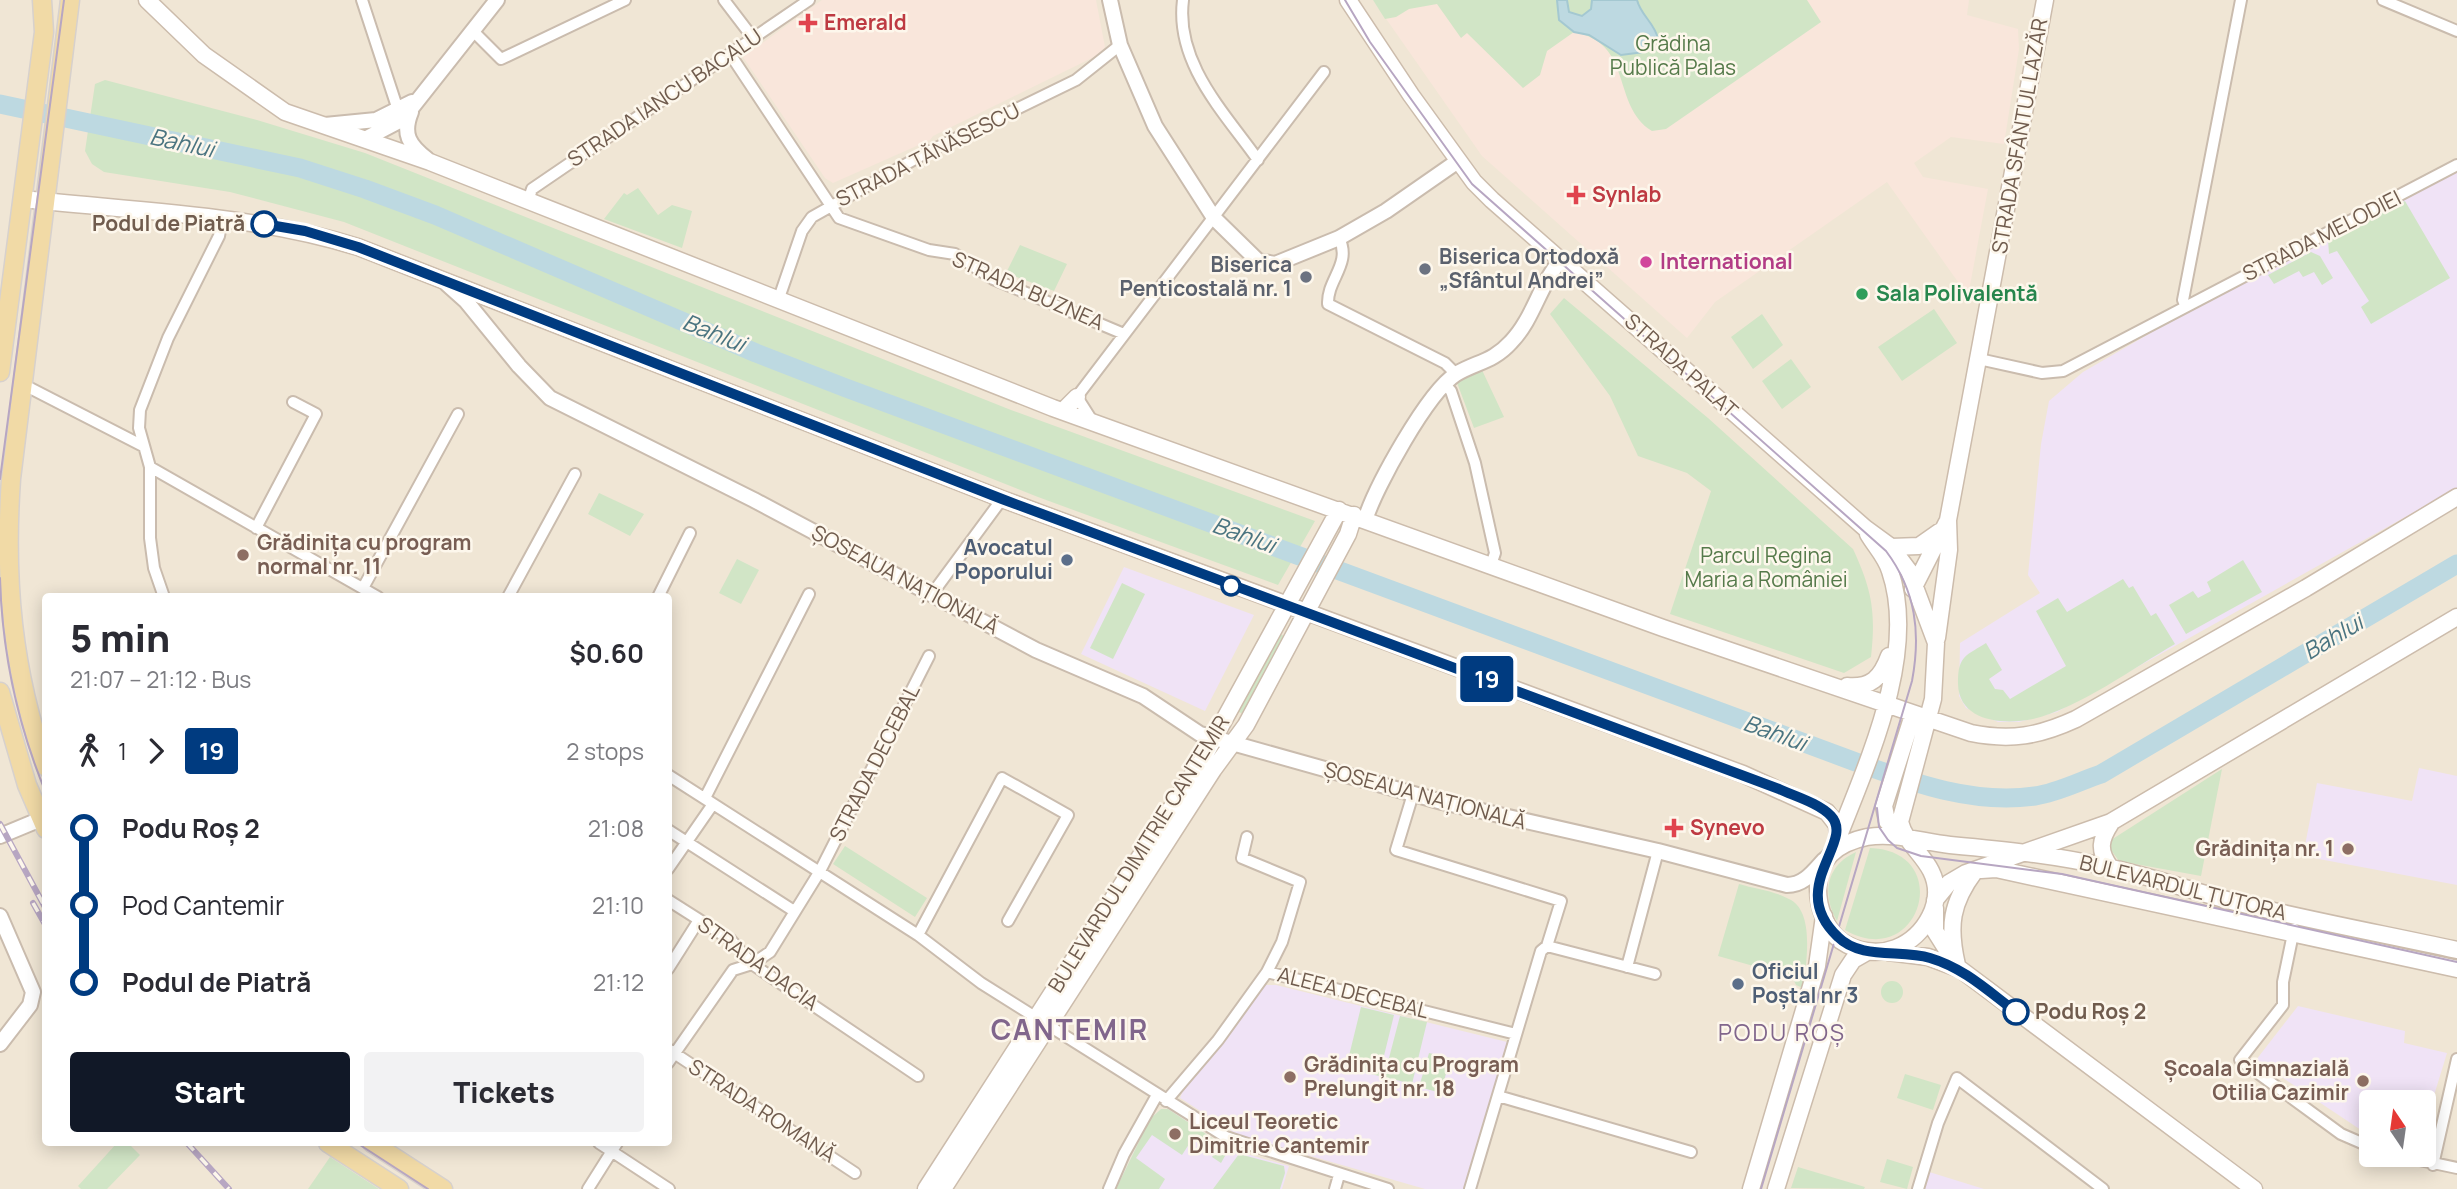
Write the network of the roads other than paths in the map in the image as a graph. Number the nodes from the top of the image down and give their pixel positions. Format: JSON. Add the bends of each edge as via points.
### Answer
{"nodes":[{"id":1,"x":43,"y":0,"type":"edge"},
{"id":2,"x":70,"y":0,"type":"edge"},
{"id":3,"x":147,"y":0,"type":"edge"},
{"id":4,"x":362,"y":0,"type":"edge"},
{"id":5,"x":625,"y":0,"type":"edge"},
{"id":6,"x":724,"y":0,"type":"edge"},
{"id":7,"x":809,"y":0,"type":"edge"},
{"id":8,"x":1110,"y":0,"type":"edge"},
{"id":9,"x":1183,"y":0,"type":"edge"},
{"id":10,"x":1348,"y":0,"type":"edge"},
{"id":11,"x":2045,"y":0,"type":"edge"},
{"id":12,"x":2241,"y":0,"type":"edge"},
{"id":13,"x":2383,"y":0,"type":"edge"},
{"id":14,"x":495,"y":1,"type":"edge"},
{"id":15,"x":472,"y":30,"type":"junction"},
{"id":16,"x":2457,"y":31,"type":"edge"},
{"id":17,"x":753,"y":38,"type":"junction"},
{"id":18,"x":1120,"y":45,"type":"junction"},
{"id":19,"x":730,"y":54,"type":"junction"},
{"id":20,"x":1324,"y":72,"type":"dead end"},
{"id":21,"x":410,"y":106,"type":"junction"},
{"id":22,"x":323,"y":125,"type":"junction"},
{"id":23,"x":365,"y":139,"type":"junction"},
{"id":24,"x":1258,"y":160,"type":"junction"},
{"id":25,"x":1458,"y":161,"type":"junction"},
{"id":26,"x":430,"y":162,"type":"junction"},
{"id":27,"x":2457,"y":164,"type":"edge"},
{"id":28,"x":23,"y":199,"type":"junction"},
{"id":29,"x":46,"y":201,"type":"junction"},
{"id":30,"x":528,"y":201,"type":"junction"},
{"id":31,"x":829,"y":206,"type":"junction"},
{"id":32,"x":1214,"y":218,"type":"junction"},
{"id":33,"x":222,"y":220,"type":"junction"},
{"id":34,"x":1339,"y":238,"type":"junction"},
{"id":35,"x":1561,"y":260,"type":"junction"},
{"id":36,"x":441,"y":279,"type":"junction"},
{"id":37,"x":778,"y":301,"type":"junction"},
{"id":38,"x":2185,"y":305,"type":"junction"},
{"id":39,"x":1125,"y":334,"type":"junction"},
{"id":40,"x":1979,"y":359,"type":"junction"},
{"id":41,"x":0,"y":372,"type":"edge"},
{"id":42,"x":1456,"y":374,"type":"junction"},
{"id":43,"x":1444,"y":385,"type":"junction"},
{"id":44,"x":21,"y":387,"type":"junction"},
{"id":45,"x":1077,"y":397,"type":"junction"},
{"id":46,"x":293,"y":402,"type":"dead end"},
{"id":47,"x":1063,"y":411,"type":"junction"},
{"id":48,"x":458,"y":414,"type":"dead end"},
{"id":49,"x":1091,"y":419,"type":"junction"},
{"id":50,"x":143,"y":446,"type":"junction"},
{"id":51,"x":150,"y":467,"type":"junction"},
{"id":52,"x":575,"y":474,"type":"dead end"},
{"id":53,"x":2457,"y":497,"type":"edge"},
{"id":54,"x":1002,"y":499,"type":"junction"},
{"id":55,"x":1353,"y":515,"type":"junction"},
{"id":56,"x":1945,"y":525,"type":"junction"},
{"id":57,"x":256,"y":528,"type":"junction"},
{"id":58,"x":1865,"y":528,"type":"junction"},
{"id":59,"x":690,"y":533,"type":"dead end"},
{"id":60,"x":1891,"y":547,"type":"junction"},
{"id":61,"x":1491,"y":565,"type":"junction"},
{"id":62,"x":1916,"y":583,"type":"junction"},
{"id":63,"x":363,"y":588,"type":"junction"},
{"id":64,"x":163,"y":593,"type":"edge"},
{"id":65,"x":371,"y":593,"type":"edge"},
{"id":66,"x":510,"y":593,"type":"edge"},
{"id":67,"x":661,"y":593,"type":"edge"},
{"id":68,"x":809,"y":594,"type":"dead end"},
{"id":69,"x":932,"y":594,"type":"junction"},
{"id":70,"x":1288,"y":607,"type":"junction"},
{"id":71,"x":1306,"y":613,"type":"junction"},
{"id":72,"x":2457,"y":617,"type":"edge"},
{"id":73,"x":1899,"y":625,"type":"junction"},
{"id":74,"x":1936,"y":643,"type":"junction"},
{"id":75,"x":929,"y":656,"type":"dead end"},
{"id":76,"x":1829,"y":684,"type":"junction"},
{"id":77,"x":0,"y":692,"type":"edge"},
{"id":78,"x":1885,"y":704,"type":"junction"},
{"id":79,"x":1921,"y":717,"type":"junction"},
{"id":80,"x":1214,"y":740,"type":"junction"},
{"id":81,"x":1231,"y":746,"type":"junction"},
{"id":82,"x":42,"y":754,"type":"edge"},
{"id":83,"x":672,"y":778,"type":"edge"},
{"id":84,"x":1413,"y":794,"type":"junction"},
{"id":85,"x":709,"y":801,"type":"junction"},
{"id":86,"x":42,"y":821,"type":"edge"},
{"id":87,"x":2111,"y":822,"type":"junction"},
{"id":88,"x":42,"y":824,"type":"edge"},
{"id":89,"x":672,"y":832,"type":"edge"},
{"id":90,"x":0,"y":836,"type":"edge"},
{"id":91,"x":1247,"y":837,"type":"dead end"},
{"id":92,"x":1905,"y":837,"type":"junction"},
{"id":93,"x":688,"y":841,"type":"junction"},
{"id":94,"x":1831,"y":850,"type":"junction"},
{"id":95,"x":1658,"y":851,"type":"junction"},
{"id":96,"x":2022,"y":852,"type":"junction"},
{"id":97,"x":672,"y":863,"type":"edge"},
{"id":98,"x":2110,"y":867,"type":"junction"},
{"id":99,"x":1975,"y":870,"type":"junction"},
{"id":100,"x":820,"y":871,"type":"junction"},
{"id":101,"x":672,"y":903,"type":"edge"},
{"id":102,"x":1935,"y":903,"type":"junction"},
{"id":103,"x":794,"y":911,"type":"junction"},
{"id":104,"x":0,"y":916,"type":"edge"},
{"id":105,"x":1824,"y":916,"type":"junction"},
{"id":106,"x":2297,"y":916,"type":"junction"},
{"id":107,"x":699,"y":920,"type":"junction"},
{"id":108,"x":1008,"y":921,"type":"dead end"},
{"id":109,"x":2293,"y":934,"type":"junction"},
{"id":110,"x":918,"y":935,"type":"junction"},
{"id":111,"x":1548,"y":946,"type":"junction"},
{"id":112,"x":2457,"y":950,"type":"edge"},
{"id":113,"x":1887,"y":951,"type":"junction"},
{"id":114,"x":1867,"y":952,"type":"junction"},
{"id":115,"x":672,"y":963,"type":"edge"},
{"id":116,"x":752,"y":964,"type":"junction"},
{"id":117,"x":1627,"y":967,"type":"junction"},
{"id":118,"x":1958,"y":967,"type":"junction"},
{"id":119,"x":2457,"y":968,"type":"edge"},
{"id":120,"x":1267,"y":972,"type":"junction"},
{"id":121,"x":1655,"y":974,"type":"dead end"},
{"id":122,"x":1042,"y":1022,"type":"junction"},
{"id":123,"x":1516,"y":1034,"type":"junction"},
{"id":124,"x":0,"y":1044,"type":"edge"},
{"id":125,"x":672,"y":1054,"type":"edge"},
{"id":126,"x":672,"y":1056,"type":"edge"},
{"id":127,"x":2457,"y":1059,"type":"edge"},
{"id":128,"x":918,"y":1076,"type":"dead end"},
{"id":129,"x":1498,"y":1096,"type":"junction"},
{"id":130,"x":1162,"y":1098,"type":"junction"},
{"id":131,"x":2359,"y":1142,"type":"edge"},
{"id":132,"x":333,"y":1146,"type":"edge"},
{"id":133,"x":377,"y":1146,"type":"edge"},
{"id":134,"x":614,"y":1147,"type":"edge"},
{"id":135,"x":1691,"y":1152,"type":"dead end"},
{"id":136,"x":2436,"y":1152,"type":"edge"},
{"id":137,"x":2436,"y":1165,"type":"edge"},
{"id":138,"x":2457,"y":1168,"type":"edge"},
{"id":139,"x":855,"y":1173,"type":"dead end"},
{"id":140,"x":1339,"y":1175,"type":"junction"},
{"id":141,"x":398,"y":1189,"type":"edge"},
{"id":142,"x":443,"y":1189,"type":"edge"},
{"id":143,"x":588,"y":1189,"type":"edge"},
{"id":144,"x":669,"y":1189,"type":"edge"},
{"id":145,"x":926,"y":1189,"type":"edge"},
{"id":146,"x":943,"y":1189,"type":"edge"},
{"id":147,"x":1109,"y":1189,"type":"edge"},
{"id":148,"x":1335,"y":1189,"type":"edge"},
{"id":149,"x":1388,"y":1189,"type":"edge"},
{"id":150,"x":1470,"y":1189,"type":"edge"},
{"id":151,"x":1751,"y":1189,"type":"edge"},
{"id":152,"x":1776,"y":1189,"type":"edge"},
{"id":153,"x":1918,"y":1189,"type":"edge"},
{"id":154,"x":2103,"y":1189,"type":"edge"},
{"id":155,"x":2254,"y":1189,"type":"edge"}],
"edges":[{"from":1,"to":28,"type":"main road","via":[[44,32]]},
{"from":2,"to":29,"type":"main road"},
{"from":3,"to":22,"type":"main road","via":[[238,81],[285,111]]},
{"from":4,"to":21,"type":"street"},
{"from":5,"to":15,"type":"street","via":[[501,59]]},
{"from":6,"to":17,"type":"street"},
{"from":7,"to":17,"type":"street","name":"STRADA IANCU BACALU"},
{"from":8,"to":18,"type":"street"},
{"from":9,"to":24,"type":"street","via":[[1183,35],[1194,69]]},
{"from":10,"to":25,"type":"main road","name":"STRADA PALAT"},
{"from":11,"to":40,"type":"main road","name":"STRADA SFÂNTUL LAZĂR"},
{"from":12,"to":38,"type":"street"},
{"from":13,"to":16,"type":"street"},
{"from":14,"to":15,"type":"street"},
{"from":15,"to":21,"type":"street"},
{"from":17,"to":19,"type":"street","name":"STRADA IANCU BACALU"},
{"from":18,"to":31,"type":"street","name":"STRADA TĂNĂSESCU","via":[[1076,80]]},
{"from":18,"to":32,"type":"street","via":[[1155,127]]},
{"from":19,"to":30,"type":"street","name":"STRADA IANCU BACALU","via":[[532,189]]},
{"from":19,"to":31,"type":"street","name":"STRADA BUZNEA"},
{"from":20,"to":24,"type":"street"},
{"from":21,"to":22,"type":"street","via":[[376,120]]},
{"from":21,"to":23,"type":"street","via":[[403,119]]},
{"from":21,"to":26,"type":"street","via":[[407,137],[412,148]]},
{"from":22,"to":23,"type":"main road"},
{"from":23,"to":26,"type":"main road"},
{"from":24,"to":32,"type":"street"},
{"from":25,"to":34,"type":"street"},
{"from":25,"to":35,"type":"main road","name":"STRADA PALAT","via":[[1492,200]]},
{"from":26,"to":30,"type":"main road"},
{"from":27,"to":38,"type":"street","name":"STRADA MELODIEI"},
{"from":28,"to":29,"type":"main road","name":"ȘOSEAUA NAȚIONALĂ"},
{"from":28,"to":41,"type":"main road"},
{"from":29,"to":33,"type":"main road","name":"ȘOSEAUA NAȚIONALĂ"},
{"from":29,"to":44,"type":"main road"},
{"from":30,"to":37,"type":"main road"},
{"from":31,"to":37,"type":"street","name":"STRADA TĂNĂSESCU","via":[[812,217],[803,231]]},
{"from":31,"to":39,"type":"street","name":"STRADA BUZNEA","via":[[839,218],[929,250],[955,254],[993,279]]},
{"from":32,"to":34,"type":"street","via":[[1248,255],[1275,264]]},
{"from":32,"to":39,"type":"street"},
{"from":33,"to":36,"type":"main road","name":"ȘOSEAUA NAȚIONALĂ","via":[[305,231]]},
{"from":33,"to":50,"type":"street","via":[[219,236],[147,388],[140,410]]},
{"from":34,"to":42,"type":"street","via":[[1345,249],[1328,304],[1445,363]]},
{"from":35,"to":42,"type":"street","via":[[1543,282],[1528,321],[1509,345],[1490,361]]},
{"from":35,"to":58,"type":"main road","name":"STRADA PALAT"},
{"from":36,"to":54,"type":"main road"},
{"from":36,"to":69,"type":"street","name":"ȘOSEAUA NAȚIONALĂ","via":[[466,301],[550,398]]},
{"from":37,"to":47,"type":"main road"},
{"from":38,"to":40,"type":"street","name":"STRADA MELODIEI","via":[[2063,371],[2042,373]]},
{"from":39,"to":45,"type":"street"},
{"from":40,"to":56,"type":"main road","name":"STRADA SFÂNTUL LAZĂR"},
{"from":42,"to":43,"type":"street"},
{"from":43,"to":55,"type":"street"},
{"from":43,"to":61,"type":"street","via":[[1451,391],[1475,463],[1495,553]]},
{"from":44,"to":50,"type":"street"},
{"from":44,"to":82,"type":"main road","via":[[11,479],[8,592],[24,696]]},
{"from":45,"to":47,"type":"main road"},
{"from":45,"to":49,"type":"street"},
{"from":46,"to":57,"type":"street","via":[[316,414]]},
{"from":47,"to":49,"type":"main road"},
{"from":48,"to":63,"type":"street"},
{"from":49,"to":55,"type":"main road"},
{"from":50,"to":51,"type":"street"},
{"from":51,"to":57,"type":"street"},
{"from":51,"to":64,"type":"street","via":[[150,538]]},
{"from":52,"to":66,"type":"street"},
{"from":53,"to":79,"type":"main road","via":[[2306,588],[2051,730],[2006,738],[1971,733]]},
{"from":54,"to":69,"type":"street"},
{"from":54,"to":70,"type":"main road"},
{"from":55,"to":61,"type":"main road"},
{"from":55,"to":70,"type":"main road","name":"BULEVARDUL DIMITRIE CANTEMIR","via":[[1331,526]]},
{"from":55,"to":71,"type":"main road","name":"BULEVARDUL DIMITRIE CANTEMIR","via":[[1348,534]]},
{"from":56,"to":60,"type":"main road","via":[[1919,546]]},
{"from":56,"to":62,"type":"main road","name":"STRADA SFÂNTUL LAZĂR"},
{"from":56,"to":74,"type":"main road","name":"STRADA SFÂNTUL LAZĂR","via":[[1949,550]]},
{"from":57,"to":63,"type":"street"},
{"from":58,"to":60,"type":"main road","name":"STRADA PALAT"},
{"from":58,"to":73,"type":"main road","name":"STRADA PALAT","via":[[1890,570]]},
{"from":59,"to":67,"type":"street"},
{"from":60,"to":62,"type":"main road","name":"STRADA PALAT"},
{"from":61,"to":76,"type":"main road"},
{"from":62,"to":73,"type":"main road","name":"STRADA SFÂNTUL LAZĂR"},
{"from":62,"to":74,"type":"main road","name":"STRADA PALAT"},
{"from":63,"to":65,"type":"street"},
{"from":68,"to":85,"type":"street"},
{"from":69,"to":80,"type":"street","name":"ȘOSEAUA NAȚIONALĂ","via":[[1061,663],[1143,696]]},
{"from":70,"to":71,"type":"main road"},
{"from":70,"to":80,"type":"main road","name":"BULEVARDUL DIMITRIE CANTEMIR"},
{"from":71,"to":81,"type":"main road","name":"BULEVARDUL DIMITRIE CANTEMIR"},
{"from":71,"to":94,"type":"main road","via":[[1779,789],[1826,812],[1837,825]]},
{"from":72,"to":87,"type":"main road"},
{"from":73,"to":76,"type":"main road","via":[[1874,682],[1858,687]]},
{"from":73,"to":78,"type":"main road","name":"STRADA PALAT"},
{"from":74,"to":79,"type":"main road","name":"STRADA PALAT","via":[[1933,699]]},
{"from":75,"to":100,"type":"street","name":"STRADA DECEBAL"},
{"from":76,"to":78,"type":"main road"},
{"from":77,"to":86,"type":"main road"},
{"from":78,"to":79,"type":"main road"},
{"from":78,"to":94,"type":"main road"},
{"from":79,"to":92,"type":"main road","via":[[1922,746],[1899,814]]},
{"from":79,"to":92,"type":"main road","via":[[1905,741],[1884,806],[1887,821]]},
{"from":80,"to":81,"type":"street","name":"ȘOSEAUA NAȚIONALĂ"},
{"from":80,"to":122,"type":"main road","name":"BULEVARDUL DIMITRIE CANTEMIR"},
{"from":81,"to":84,"type":"street","name":"ȘOSEAUA NAȚIONALĂ"},
{"from":81,"to":122,"type":"main road","name":"BULEVARDUL DIMITRIE CANTEMIR"},
{"from":83,"to":85,"type":"street"},
{"from":84,"to":95,"type":"street","name":"ȘOSEAUA NAȚIONALĂ"},
{"from":84,"to":111,"type":"street","via":[[1396,850],[1561,901]]},
{"from":85,"to":93,"type":"street"},
{"from":85,"to":100,"type":"street"},
{"from":87,"to":96,"type":"main road"},
{"from":87,"to":98,"type":"main road","via":[[2101,842]]},
{"from":88,"to":90,"type":"street"},
{"from":89,"to":93,"type":"street"},
{"from":91,"to":120,"type":"street","via":[[1242,858],[1300,882],[1282,942]]},
{"from":92,"to":94,"type":"main road","via":[[1864,838]]},
{"from":92,"to":96,"type":"main road","name":"BULEVARDUL ȚUȚORA"},
{"from":92,"to":102,"type":"main road","via":[[1931,870]]},
{"from":93,"to":97,"type":"street"},
{"from":93,"to":103,"type":"street"},
{"from":94,"to":95,"type":"street","name":"ȘOSEAUA NAȚIONALĂ","via":[[1796,886]]},
{"from":94,"to":105,"type":"main road","via":[[1817,892]]},
{"from":95,"to":117,"type":"street"},
{"from":96,"to":98,"type":"main road","name":"BULEVARDUL ȚUȚORA"},
{"from":96,"to":99,"type":"main road"},
{"from":98,"to":106,"type":"main road","name":"BULEVARDUL ȚUȚORA"},
{"from":99,"to":102,"type":"main road","via":[[1949,883]]},
{"from":99,"to":109,"type":"main road","name":"BULEVARDUL ȚUȚORA","via":[[1996,869]]},
{"from":99,"to":118,"type":"main road","via":[[1963,888],[1952,921],[1950,933]]},
{"from":100,"to":103,"type":"street","name":"STRADA DECEBAL"},
{"from":100,"to":110,"type":"street"},
{"from":101,"to":107,"type":"street","name":"STRADA DACIA"},
{"from":102,"to":113,"type":"main road","via":[[1919,933]]},
{"from":102,"to":118,"type":"main road","via":[[1935,931]]},
{"from":103,"to":116,"type":"street","name":"STRADA DECEBAL","via":[[770,952]]},
{"from":104,"to":124,"type":"street","via":[[33,992],[30,1005]]},
{"from":105,"to":114,"type":"main road","via":[[1840,940]]},
{"from":105,"to":151,"type":"main road","via":[[1818,965]]},
{"from":106,"to":109,"type":"street"},
{"from":106,"to":112,"type":"main road","name":"BULEVARDUL ȚUȚORA"},
{"from":107,"to":115,"type":"street"},
{"from":107,"to":116,"type":"street","name":"STRADA DACIA","via":[[731,940]]},
{"from":108,"to":110,"type":"street","via":[[1068,815],[1002,778]]},
{"from":109,"to":119,"type":"main road","name":"BULEVARDUL ȚUȚORA"},
{"from":109,"to":131,"type":"street","via":[[2283,1005],[2240,1060],[2341,1134]]},
{"from":110,"to":122,"type":"street"},
{"from":111,"to":117,"type":"street"},
{"from":111,"to":123,"type":"street","via":[[1541,951]]},
{"from":113,"to":114,"type":"main road"},
{"from":113,"to":118,"type":"main road"},
{"from":114,"to":152,"type":"main road","via":[[1853,960],[1843,975]]},
{"from":116,"to":125,"type":"street","name":"STRADA DECEBAL","via":[[733,970]]},
{"from":116,"to":128,"type":"street","name":"STRADA DACIA"},
{"from":117,"to":121,"type":"street"},
{"from":118,"to":155,"type":"main road"},
{"from":120,"to":123,"type":"street","name":"ALEEA DECEBAL"},
{"from":120,"to":130,"type":"street","name":"ALEEA DECEBAL","via":[[1218,1040]]},
{"from":122,"to":130,"type":"street"},
{"from":122,"to":145,"type":"main road","name":"BULEVARDUL DIMITRIE CANTEMIR"},
{"from":122,"to":146,"type":"main road","name":"BULEVARDUL DIMITRIE CANTEMIR"},
{"from":123,"to":129,"type":"street"},
{"from":126,"to":139,"type":"street","name":"STRADA ROMANĂ"},
{"from":127,"to":136,"type":"street"},
{"from":129,"to":135,"type":"street"},
{"from":129,"to":150,"type":"street"},
{"from":130,"to":140,"type":"street","via":[[1237,1142]]},
{"from":130,"to":147,"type":"street","name":"ALEEA DECEBAL","via":[[1124,1154]]},
{"from":132,"to":141,"type":"main road"},
{"from":133,"to":142,"type":"main road"},
{"from":134,"to":143,"type":"street"},
{"from":134,"to":144,"type":"street"},
{"from":137,"to":138,"type":"street"},
{"from":140,"to":148,"type":"street"},
{"from":140,"to":149,"type":"street"},
{"from":153,"to":154,"type":"street","via":[[1957,1078]]}]}
